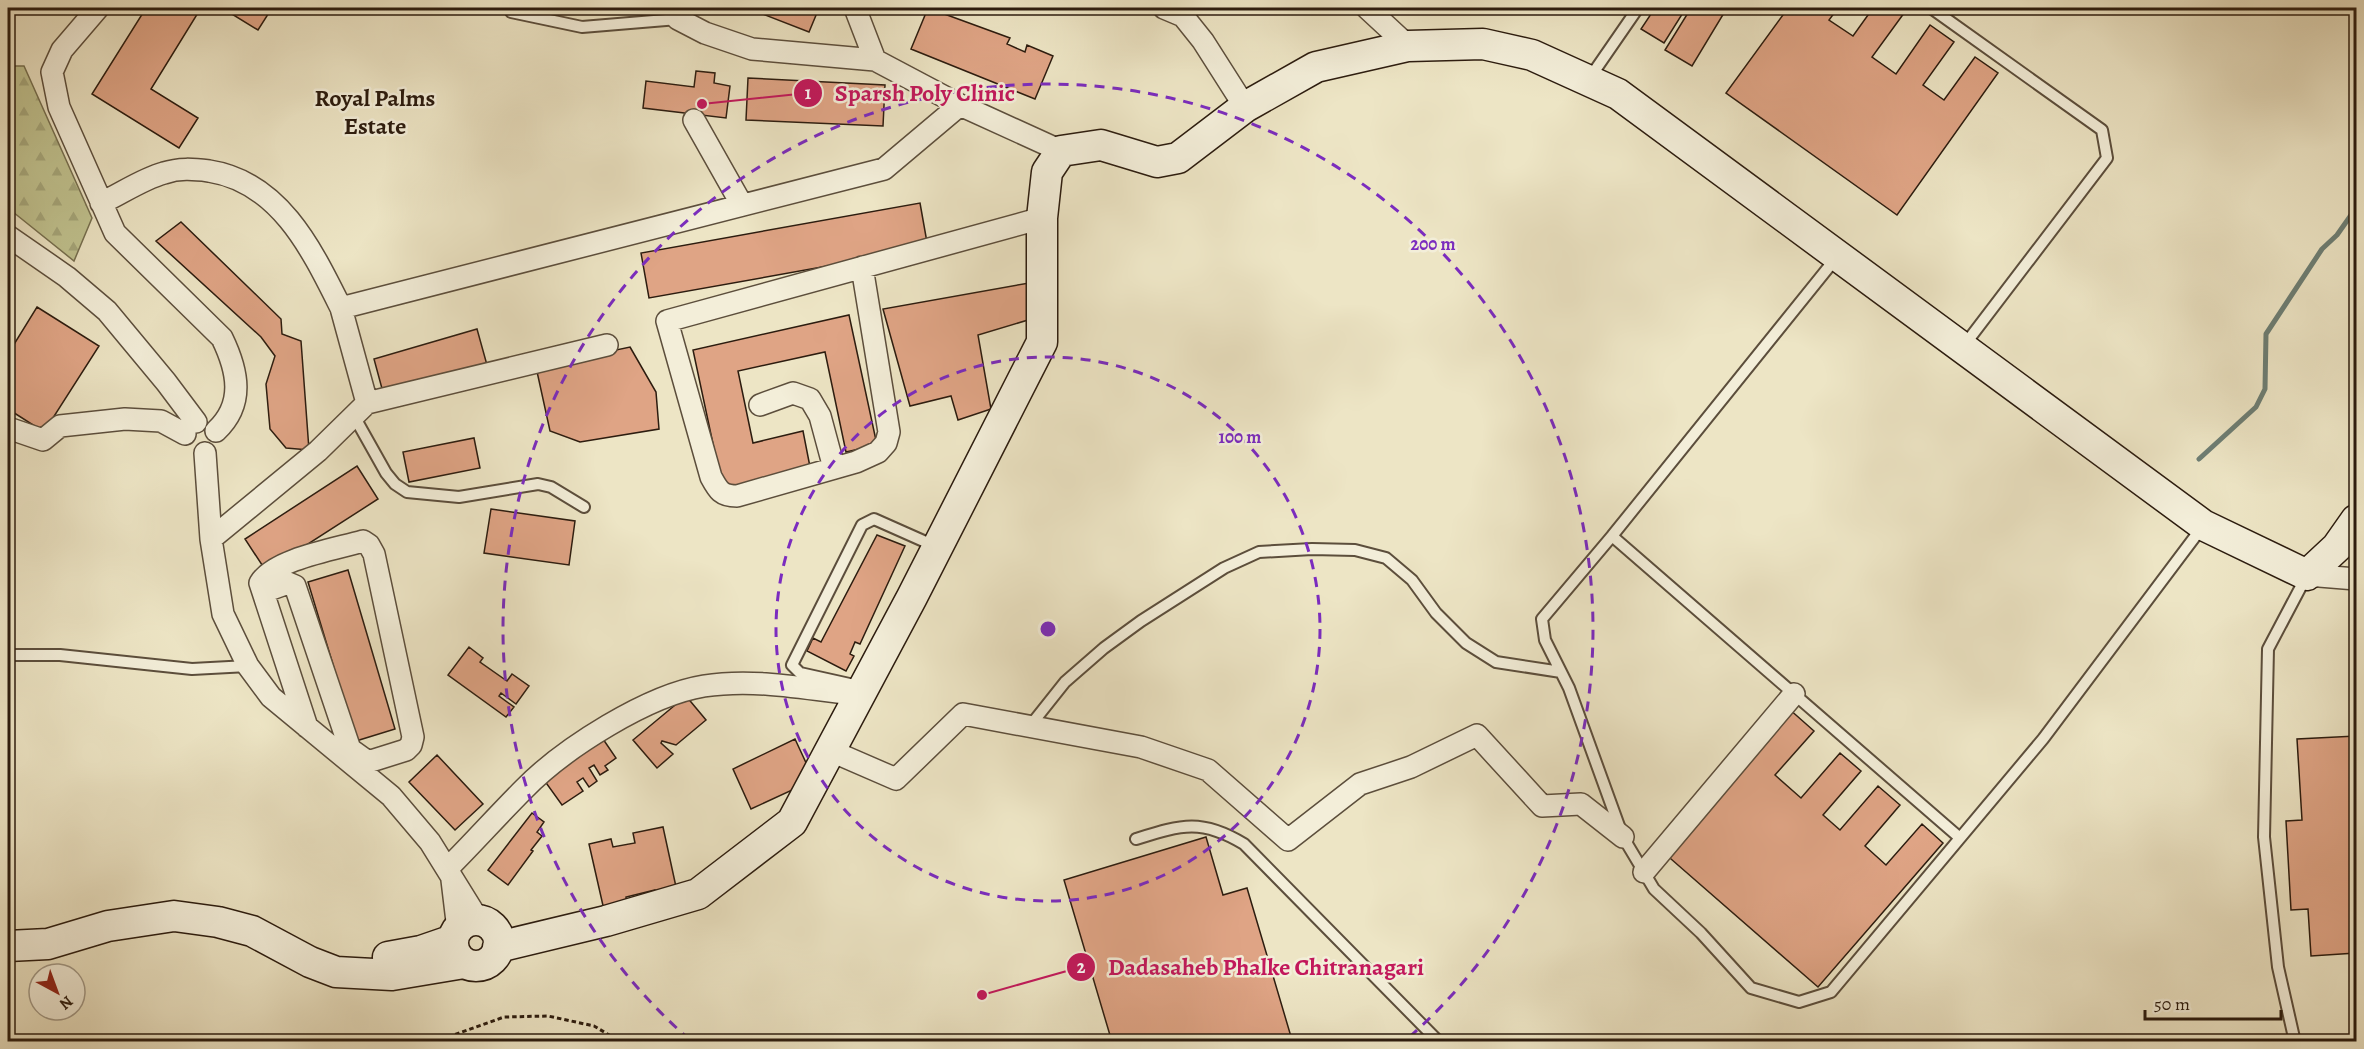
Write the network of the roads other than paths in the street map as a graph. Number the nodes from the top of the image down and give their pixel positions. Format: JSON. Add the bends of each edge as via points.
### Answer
{"nodes":[{"id":1,"x":98,"y":8,"type":"edge"},
{"id":2,"x":855,"y":8,"type":"edge"},
{"id":3,"x":1164,"y":8,"type":"edge"},
{"id":4,"x":1366,"y":8,"type":"edge"},
{"id":5,"x":1638,"y":8,"type":"edge"},
{"id":6,"x":1931,"y":8,"type":"edge"},
{"id":7,"x":511,"y":12,"type":"dead end"},
{"id":8,"x":679,"y":13,"type":"edge"},
{"id":9,"x":1408,"y":46,"type":"junction"},
{"id":10,"x":875,"y":60,"type":"junction"},
{"id":11,"x":1588,"y":80,"type":"junction"},
{"id":12,"x":960,"y":105,"type":"junction"},
{"id":13,"x":1245,"y":107,"type":"junction"},
{"id":14,"x":694,"y":120,"type":"dead end"},
{"id":15,"x":1060,"y":151,"type":"junction"},
{"id":16,"x":101,"y":203,"type":"junction"},
{"id":17,"x":742,"y":205,"type":"junction"},
{"id":18,"x":1042,"y":218,"type":"junction"},
{"id":19,"x":8,"y":236,"type":"edge"},
{"id":20,"x":1838,"y":256,"type":"junction"},
{"id":21,"x":862,"y":267,"type":"junction"},
{"id":22,"x":341,"y":308,"type":"junction"},
{"id":23,"x":607,"y":345,"type":"dead end"},
{"id":24,"x":1963,"y":348,"type":"junction"},
{"id":25,"x":760,"y":405,"type":"dead end"},
{"id":26,"x":360,"y":409,"type":"junction"},
{"id":27,"x":8,"y":428,"type":"edge"},
{"id":28,"x":190,"y":428,"type":"junction"},
{"id":29,"x":216,"y":432,"type":"junction"},
{"id":30,"x":205,"y":453,"type":"junction"},
{"id":31,"x":834,"y":468,"type":"junction"},
{"id":32,"x":584,"y":507,"type":"dead end"},
{"id":33,"x":2356,"y":520,"type":"edge"},
{"id":34,"x":2203,"y":525,"type":"junction"},
{"id":35,"x":1612,"y":536,"type":"junction"},
{"id":36,"x":211,"y":539,"type":"junction"},
{"id":37,"x":937,"y":547,"type":"junction"},
{"id":38,"x":2307,"y":575,"type":"junction"},
{"id":39,"x":2356,"y":579,"type":"edge"},
{"id":40,"x":263,"y":592,"type":"junction"},
{"id":41,"x":8,"y":655,"type":"edge"},
{"id":42,"x":248,"y":666,"type":"junction"},
{"id":43,"x":1561,"y":672,"type":"junction"},
{"id":44,"x":861,"y":691,"type":"junction"},
{"id":45,"x":1794,"y":694,"type":"junction"},
{"id":46,"x":1030,"y":726,"type":"junction"},
{"id":47,"x":307,"y":727,"type":"junction"},
{"id":48,"x":829,"y":750,"type":"junction"},
{"id":49,"x":1623,"y":837,"type":"junction"},
{"id":50,"x":1960,"y":838,"type":"junction"},
{"id":51,"x":1136,"y":839,"type":"dead end"},
{"id":52,"x":450,"y":872,"type":"junction"},
{"id":53,"x":1644,"y":872,"type":"junction"},
{"id":54,"x":463,"y":938,"type":"junction"},
{"id":55,"x":8,"y":946,"type":"edge"},
{"id":56,"x":1439,"y":1041,"type":"edge"},
{"id":57,"x":2295,"y":1041,"type":"edge"}],
"edges":[{"from":1,"to":16,"type":"street","via":[[62,50],[52,72],[59,107]]},
{"from":2,"to":10,"type":"street"},
{"from":3,"to":13,"type":"street","via":[[1183,16]]},
{"from":4,"to":9,"type":"street"},
{"from":5,"to":11,"type":"lane"},
{"from":6,"to":24,"type":"lane","via":[[2102,130],[2107,158]]},
{"from":7,"to":8,"type":"lane","via":[[582,27]]},
{"from":8,"to":10,"type":"street","via":[[705,33],[752,50]]},
{"from":9,"to":11,"type":"street","via":[[1483,44],[1532,55]]},
{"from":9,"to":13,"type":"street","via":[[1316,67]]},
{"from":10,"to":12,"type":"street"},
{"from":11,"to":20,"type":"street","via":[[1618,94]]},
{"from":12,"to":15,"type":"street"},
{"from":12,"to":17,"type":"street","via":[[884,169]]},
{"from":13,"to":15,"type":"street","via":[[1178,158],[1157,162],[1101,145]]},
{"from":14,"to":17,"type":"street"},
{"from":15,"to":18,"type":"street","via":[[1047,172]]},
{"from":16,"to":22,"type":"street","via":[[163,173],[188,168],[230,175],[262,194],[293,223]]},
{"from":16,"to":29,"type":"street","via":[[115,233],[222,338],[230,353],[237,385],[230,414]]},
{"from":17,"to":22,"type":"street"},
{"from":18,"to":21,"type":"street"},
{"from":18,"to":37,"type":"street","via":[[1042,342]]},
{"from":19,"to":28,"type":"street","via":[[108,311],[166,382]]},
{"from":20,"to":24,"type":"street"},
{"from":20,"to":35,"type":"lane"},
{"from":21,"to":31,"type":"street","via":[[889,432],[878,452]]},
{"from":21,"to":31,"type":"street","via":[[667,321],[718,491],[737,496]]},
{"from":22,"to":26,"type":"street"},
{"from":23,"to":26,"type":"street"},
{"from":24,"to":34,"type":"street"},
{"from":25,"to":31,"type":"street","via":[[793,393],[810,399],[820,416]]},
{"from":26,"to":32,"type":"lane","via":[[386,473],[406,492],[459,497],[538,484]]},
{"from":26,"to":36,"type":"street","via":[[318,451]]},
{"from":27,"to":28,"type":"street","via":[[43,440],[60,426],[125,419]]},
{"from":28,"to":29,"type":"street","via":[[204,421]]},
{"from":28,"to":30,"type":"street","via":[[186,442],[190,448]]},
{"from":29,"to":30,"type":"street","via":[[216,440]]},
{"from":30,"to":36,"type":"street"},
{"from":33,"to":38,"type":"street","via":[[2337,547]]},
{"from":34,"to":38,"type":"street"},
{"from":34,"to":50,"type":"lane","via":[[2043,739]]},
{"from":35,"to":43,"type":"lane","via":[[1542,619],[1545,640]]},
{"from":35,"to":45,"type":"lane"},
{"from":36,"to":42,"type":"street","via":[[223,614]]},
{"from":37,"to":44,"type":"street"},
{"from":37,"to":44,"type":"lane","via":[[874,519],[862,525],[792,665],[800,673]]},
{"from":38,"to":39,"type":"street"},
{"from":38,"to":57,"type":"lane","via":[[2268,649],[2264,837],[2278,967]]},
{"from":40,"to":40,"type":"street","via":[[263,578],[293,561],[363,541],[369,545],[413,737],[406,750],[371,761],[350,749],[295,586],[288,583]]},
{"from":40,"to":47,"type":"street"},
{"from":41,"to":42,"type":"lane","via":[[192,669]]},
{"from":42,"to":47,"type":"street","via":[[271,697]]},
{"from":43,"to":46,"type":"lane","via":[[1496,662],[1466,643],[1436,613],[1412,580],[1386,558],[1355,550],[1258,552],[1224,568],[1104,648],[1065,682]]},
{"from":43,"to":49,"type":"lane"},
{"from":44,"to":48,"type":"street"},
{"from":44,"to":52,"type":"street","via":[[762,684],[705,686],[666,695],[571,751],[525,787]]},
{"from":45,"to":50,"type":"lane"},
{"from":45,"to":53,"type":"street"},
{"from":46,"to":48,"type":"street","via":[[963,714],[896,779]]},
{"from":46,"to":49,"type":"street","via":[[1141,747],[1208,770],[1288,840],[1360,784],[1411,767],[1477,735],[1542,806],[1581,804]]},
{"from":47,"to":52,"type":"street","via":[[390,796]]},
{"from":48,"to":54,"type":"street","via":[[792,822],[698,894],[498,947],[494,930]]},
{"from":49,"to":53,"type":"lane"},
{"from":50,"to":53,"type":"lane","via":[[1831,992],[1798,1002],[1751,988],[1654,889]]},
{"from":51,"to":56,"type":"lane","via":[[1172,828],[1201,826],[1223,831],[1244,844]]},
{"from":52,"to":54,"type":"street"},
{"from":54,"to":55,"type":"street","via":[[392,975],[336,972],[252,931],[174,916],[108,926],[48,944]]}]}
